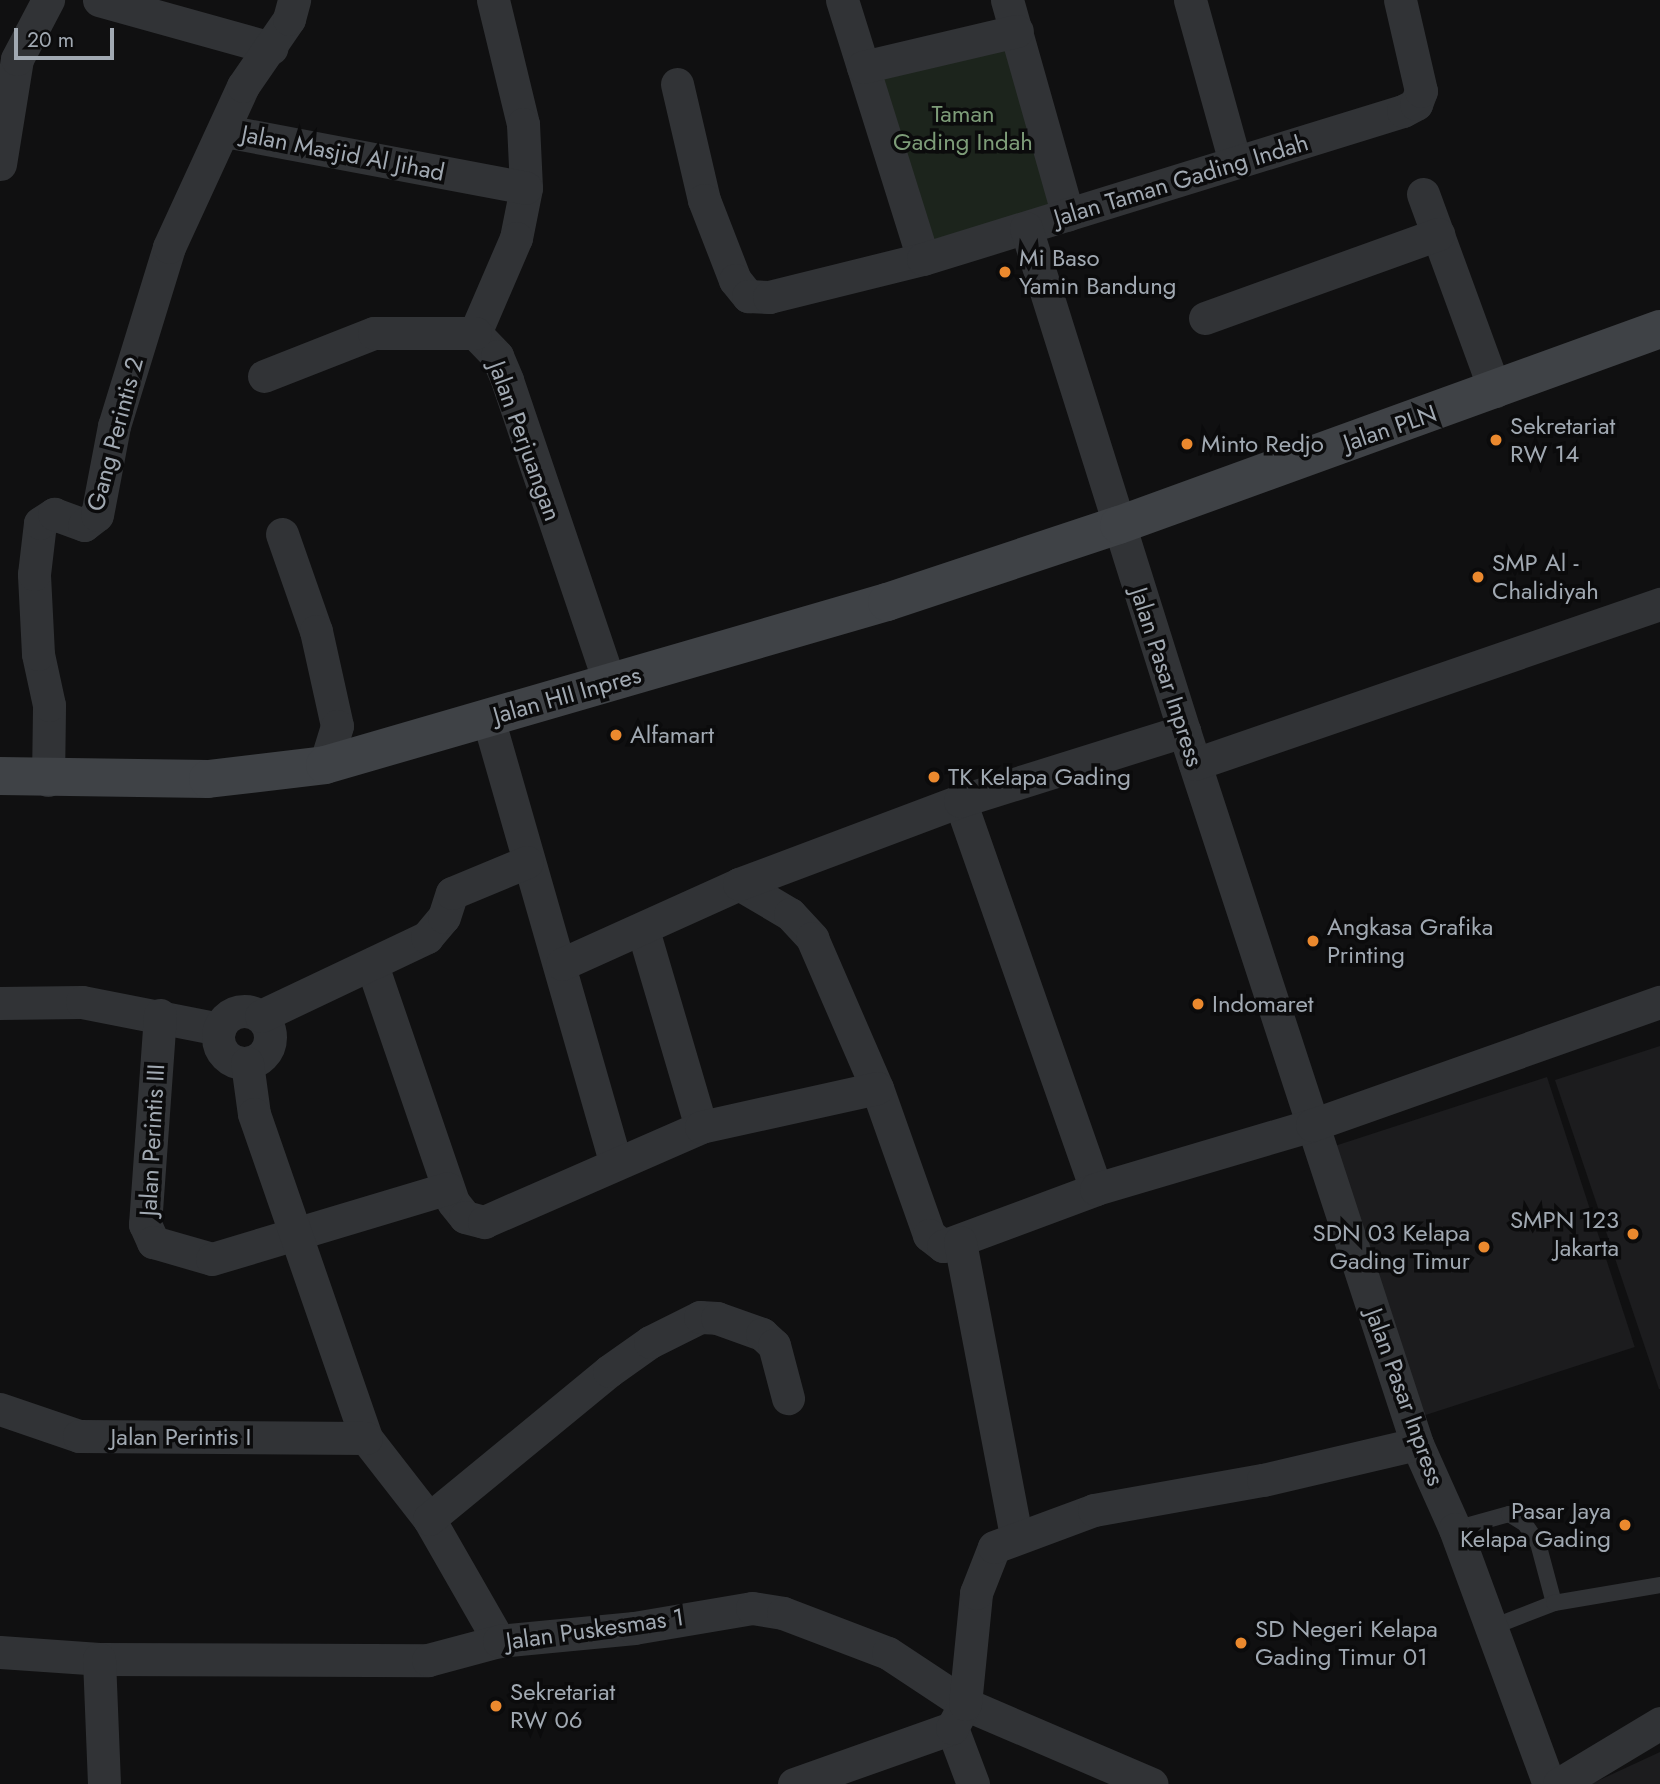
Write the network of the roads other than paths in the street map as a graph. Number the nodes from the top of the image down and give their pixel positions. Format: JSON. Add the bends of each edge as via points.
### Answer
{"nodes":[{"id":1,"x":48,"y":0,"type":"edge"},
{"id":2,"x":99,"y":0,"type":"edge"},
{"id":3,"x":294,"y":0,"type":"edge"},
{"id":4,"x":492,"y":0,"type":"edge"},
{"id":5,"x":842,"y":0,"type":"edge"},
{"id":6,"x":1191,"y":0,"type":"edge"},
{"id":7,"x":1400,"y":0,"type":"edge"},
{"id":8,"x":1012,"y":15,"type":"edge"},
{"id":9,"x":271,"y":48,"type":"junction"},
{"id":10,"x":863,"y":67,"type":"junction"},
{"id":11,"x":677,"y":84,"type":"dead end"},
{"id":12,"x":225,"y":131,"type":"junction"},
{"id":13,"x":1235,"y":162,"type":"junction"},
{"id":14,"x":0,"y":164,"type":"edge"},
{"id":15,"x":526,"y":188,"type":"junction"},
{"id":16,"x":1423,"y":194,"type":"dead end"},
{"id":17,"x":1068,"y":215,"type":"junction"},
{"id":18,"x":1026,"y":228,"type":"junction"},
{"id":19,"x":1438,"y":234,"type":"junction"},
{"id":20,"x":923,"y":259,"type":"junction"},
{"id":21,"x":1205,"y":318,"type":"dead end"},
{"id":22,"x":1660,"y":329,"type":"edge"},
{"id":23,"x":475,"y":332,"type":"junction"},
{"id":24,"x":264,"y":376,"type":"dead end"},
{"id":25,"x":1494,"y":391,"type":"junction"},
{"id":26,"x":1119,"y":524,"type":"junction"},
{"id":27,"x":282,"y":534,"type":"dead end"},
{"id":28,"x":1660,"y":604,"type":"edge"},
{"id":29,"x":609,"y":682,"type":"junction"},
{"id":30,"x":488,"y":718,"type":"junction"},
{"id":31,"x":1184,"y":731,"type":"junction"},
{"id":32,"x":1195,"y":764,"type":"junction"},
{"id":33,"x":325,"y":765,"type":"junction"},
{"id":34,"x":0,"y":776,"type":"edge"},
{"id":35,"x":48,"y":780,"type":"junction"},
{"id":36,"x":960,"y":801,"type":"junction"},
{"id":37,"x":527,"y":862,"type":"junction"},
{"id":38,"x":739,"y":884,"type":"junction"},
{"id":39,"x":643,"y":930,"type":"junction"},
{"id":40,"x":562,"y":964,"type":"junction"},
{"id":41,"x":372,"y":965,"type":"junction"},
{"id":42,"x":1660,"y":1002,"type":"edge"},
{"id":43,"x":0,"y":1003,"type":"edge"},
{"id":44,"x":160,"y":1015,"type":"junction"},
{"id":45,"x":261,"y":1016,"type":"junction"},
{"id":46,"x":219,"y":1029,"type":"junction"},
{"id":47,"x":247,"y":1063,"type":"junction"},
{"id":48,"x":877,"y":1088,"type":"junction"},
{"id":49,"x":1312,"y":1125,"type":"junction"},
{"id":50,"x":701,"y":1127,"type":"junction"},
{"id":51,"x":615,"y":1162,"type":"junction"},
{"id":52,"x":448,"y":1188,"type":"junction"},
{"id":53,"x":1096,"y":1189,"type":"junction"},
{"id":54,"x":297,"y":1236,"type":"junction"},
{"id":55,"x":960,"y":1242,"type":"junction"},
{"id":56,"x":788,"y":1398,"type":"dead end"},
{"id":57,"x":0,"y":1409,"type":"edge"},
{"id":58,"x":366,"y":1438,"type":"junction"},
{"id":59,"x":1417,"y":1444,"type":"junction"},
{"id":60,"x":429,"y":1519,"type":"junction"},
{"id":61,"x":1455,"y":1528,"type":"junction"},
{"id":62,"x":1016,"y":1536,"type":"junction"},
{"id":63,"x":1660,"y":1586,"type":"edge"},
{"id":64,"x":1554,"y":1603,"type":"junction"},
{"id":65,"x":1490,"y":1628,"type":"junction"},
{"id":66,"x":499,"y":1641,"type":"junction"},
{"id":67,"x":0,"y":1652,"type":"edge"},
{"id":68,"x":99,"y":1659,"type":"junction"},
{"id":69,"x":958,"y":1716,"type":"junction"},
{"id":70,"x":1660,"y":1723,"type":"edge"},
{"id":71,"x":104,"y":1784,"type":"edge"},
{"id":72,"x":794,"y":1784,"type":"edge"},
{"id":73,"x":973,"y":1784,"type":"edge"},
{"id":74,"x":1152,"y":1784,"type":"edge"},
{"id":75,"x":1549,"y":1784,"type":"edge"},
{"id":76,"x":1559,"y":1784,"type":"edge"}],
"edges":[{"from":1,"to":14,"type":"street","via":[[17,60]]},
{"from":2,"to":9,"type":"street"},
{"from":3,"to":9,"type":"street","name":"Jalan Masjid Al Jihad","via":[[289,19]]},
{"from":4,"to":15,"type":"street","name":"Jalan Perjuangan","via":[[523,124]]},
{"from":5,"to":10,"type":"street"},
{"from":6,"to":13,"type":"street"},
{"from":7,"to":13,"type":"street","name":"Jalan Taman Gading Indah","via":[[1421,91],[1416,104]]},
{"from":8,"to":10,"type":"street"},
{"from":8,"to":17,"type":"street"},
{"from":9,"to":12,"type":"street","name":"Jalan Masjid Al Jihad","via":[[243,86]]},
{"from":10,"to":20,"type":"street"},
{"from":11,"to":20,"type":"street","name":"Jalan Taman Gading Indah","via":[[704,200],[735,280],[748,296],[769,297]]},
{"from":12,"to":15,"type":"street","name":"Jalan Masjid Al Jihad"},
{"from":12,"to":35,"type":"street","name":"Gang Perintis 2","via":[[169,247],[114,426],[97,515],[83,525],[54,514],[40,523],[34,574],[38,654],[49,705]]},
{"from":13,"to":17,"type":"street","name":"Jalan Taman Gading Indah"},
{"from":15,"to":23,"type":"street","name":"Jalan Perjuangan","via":[[516,238]]},
{"from":16,"to":19,"type":"street"},
{"from":17,"to":18,"type":"street","name":"Jalan Taman Gading Indah"},
{"from":18,"to":20,"type":"street","name":"Jalan Taman Gading Indah"},
{"from":18,"to":26,"type":"street","name":"Jalan Pasar Inpress"},
{"from":19,"to":21,"type":"street"},
{"from":19,"to":25,"type":"street"},
{"from":22,"to":25,"type":"street","name":"Jalan PLN"},
{"from":23,"to":24,"type":"street","via":[[374,333]]},
{"from":23,"to":29,"type":"street","name":"Jalan Perjuangan","via":[[497,356],[507,380]]},
{"from":25,"to":26,"type":"street","name":"Jalan PLN"},
{"from":26,"to":29,"type":"street","name":"Jalan HII Inpres","via":[[887,602]]},
{"from":26,"to":31,"type":"street","name":"Jalan Pasar Inpress"},
{"from":27,"to":33,"type":"street","via":[[316,631],[337,726]]},
{"from":28,"to":32,"type":"street"},
{"from":29,"to":30,"type":"street","name":"Jalan HII Inpres"},
{"from":30,"to":33,"type":"street","name":"Jalan HII Inpres"},
{"from":30,"to":37,"type":"street"},
{"from":31,"to":32,"type":"street","name":"Jalan Pasar Inpress"},
{"from":31,"to":36,"type":"street"},
{"from":32,"to":49,"type":"street","name":"Jalan Pasar Inpress"},
{"from":33,"to":35,"type":"street","name":"Jalan HII Inpres","via":[[208,779]]},
{"from":34,"to":35,"type":"street","name":"Jalan HII Inpres"},
{"from":36,"to":38,"type":"street"},
{"from":36,"to":53,"type":"street"},
{"from":37,"to":40,"type":"street"},
{"from":37,"to":41,"type":"street","via":[[452,893],[444,917],[427,937]]},
{"from":38,"to":39,"type":"street"},
{"from":38,"to":48,"type":"street","via":[[790,914],[812,938]]},
{"from":39,"to":40,"type":"street"},
{"from":39,"to":50,"type":"street"},
{"from":40,"to":51,"type":"street"},
{"from":41,"to":45,"type":"street"},
{"from":41,"to":52,"type":"street"},
{"from":42,"to":49,"type":"street"},
{"from":43,"to":44,"type":"street","via":[[82,1002]]},
{"from":44,"to":46,"type":"street"},
{"from":44,"to":54,"type":"street","name":"Jalan Perintis III","via":[[145,1224],[153,1242],[212,1259]]},
{"from":45,"to":46,"type":"street","via":[[242,1010],[232,1013]]},
{"from":45,"to":47,"type":"street","via":[[268,1024],[270,1044],[257,1060]]},
{"from":46,"to":47,"type":"street","via":[[221,1050],[237,1063]]},
{"from":47,"to":54,"type":"street","via":[[254,1114]]},
{"from":48,"to":50,"type":"street"},
{"from":48,"to":55,"type":"street","via":[[929,1235],[943,1246]]},
{"from":49,"to":53,"type":"street"},
{"from":49,"to":59,"type":"street","name":"Jalan Pasar Inpress"},
{"from":50,"to":51,"type":"street","via":[[670,1144]]},
{"from":51,"to":52,"type":"street","via":[[484,1222],[465,1217]]},
{"from":52,"to":54,"type":"street","name":"Jalan Perintis III"},
{"from":53,"to":55,"type":"street"},
{"from":54,"to":58,"type":"street"},
{"from":55,"to":62,"type":"street"},
{"from":56,"to":60,"type":"street","via":[[774,1345],[768,1339],[717,1318],[700,1317],[650,1342],[609,1371]]},
{"from":57,"to":58,"type":"street","name":"Jalan Perintis I","via":[[79,1436]]},
{"from":58,"to":60,"type":"street"},
{"from":59,"to":61,"type":"street","name":"Jalan Pasar Inpress"},
{"from":59,"to":62,"type":"street","via":[[1263,1480],[1094,1510]]},
{"from":60,"to":66,"type":"street"},
{"from":61,"to":64,"type":"lane","via":[[1510,1514],[1525,1524],[1538,1543]]},
{"from":61,"to":65,"type":"street","name":"Jalan Pasar Inpress"},
{"from":62,"to":69,"type":"street","via":[[994,1547],[976,1593]]},
{"from":63,"to":64,"type":"lane"},
{"from":64,"to":65,"type":"lane"},
{"from":65,"to":75,"type":"street","name":"Jalan Pasar Inpress"},
{"from":66,"to":68,"type":"street","name":"Jalan Puskesmas 1","via":[[428,1660]]},
{"from":66,"to":69,"type":"street","name":"Jalan Puskesmas 1","via":[[609,1632],[752,1608],[783,1613],[888,1653]]},
{"from":67,"to":68,"type":"street","name":"Jalan Puskesmas 1"},
{"from":68,"to":71,"type":"street"},
{"from":69,"to":72,"type":"street"},
{"from":69,"to":73,"type":"street"},
{"from":69,"to":74,"type":"street","name":"Jalan Puskesmas 1"},
{"from":70,"to":76,"type":"street"}]}
